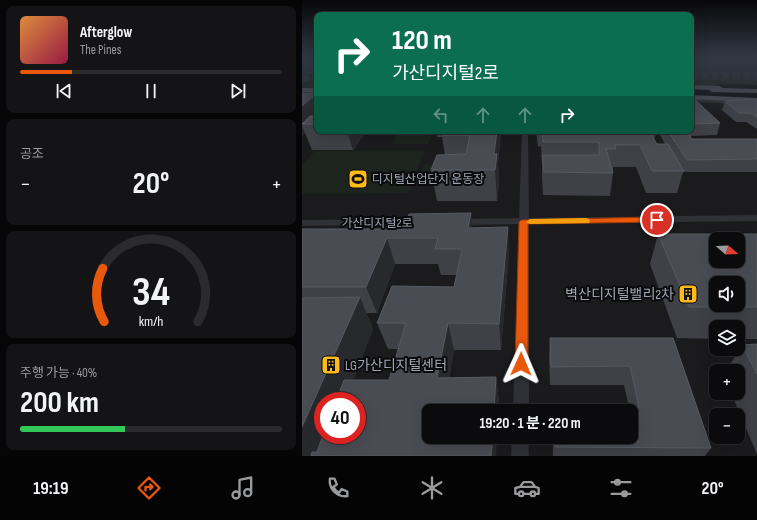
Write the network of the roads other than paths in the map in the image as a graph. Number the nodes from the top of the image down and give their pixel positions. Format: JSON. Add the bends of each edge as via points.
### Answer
{"nodes":[{"id":1,"x":757,"y":88,"type":"edge"},
{"id":2,"x":314,"y":90,"type":"edge"},
{"id":3,"x":694,"y":90,"type":"edge"},
{"id":4,"x":694,"y":90,"type":"edge"},
{"id":5,"x":302,"y":92,"type":"edge"},
{"id":6,"x":314,"y":93,"type":"edge"},
{"id":7,"x":757,"y":93,"type":"edge"},
{"id":8,"x":694,"y":98,"type":"edge"},
{"id":9,"x":694,"y":98,"type":"edge"},
{"id":10,"x":757,"y":100,"type":"edge"},
{"id":11,"x":757,"y":104,"type":"edge"},
{"id":12,"x":525,"y":134,"type":"edge"},
{"id":13,"x":757,"y":218,"type":"edge"},
{"id":14,"x":429,"y":222,"type":"edge"},
{"id":15,"x":445,"y":222,"type":"edge"},
{"id":16,"x":524,"y":222,"type":"junction"},
{"id":17,"x":302,"y":223,"type":"edge"},
{"id":18,"x":521,"y":404,"type":"edge"},
{"id":19,"x":520,"y":444,"type":"edge"},
{"id":20,"x":520,"y":456,"type":"edge"}],
"edges":[{"from":1,"to":3,"type":"main road"},
{"from":2,"to":5,"type":"main road"},
{"from":4,"to":7,"type":"main road"},
{"from":5,"to":6,"type":"main road"},
{"from":8,"to":10,"type":"main road"},
{"from":9,"to":11,"type":"street"},
{"from":12,"to":16,"type":"street"},
{"from":13,"to":16,"type":"street"},
{"from":14,"to":17,"type":"street","name":"가산디지털2로"},
{"from":15,"to":16,"type":"street"},
{"from":16,"to":18,"type":"street"},
{"from":19,"to":20,"type":"street"}]}
